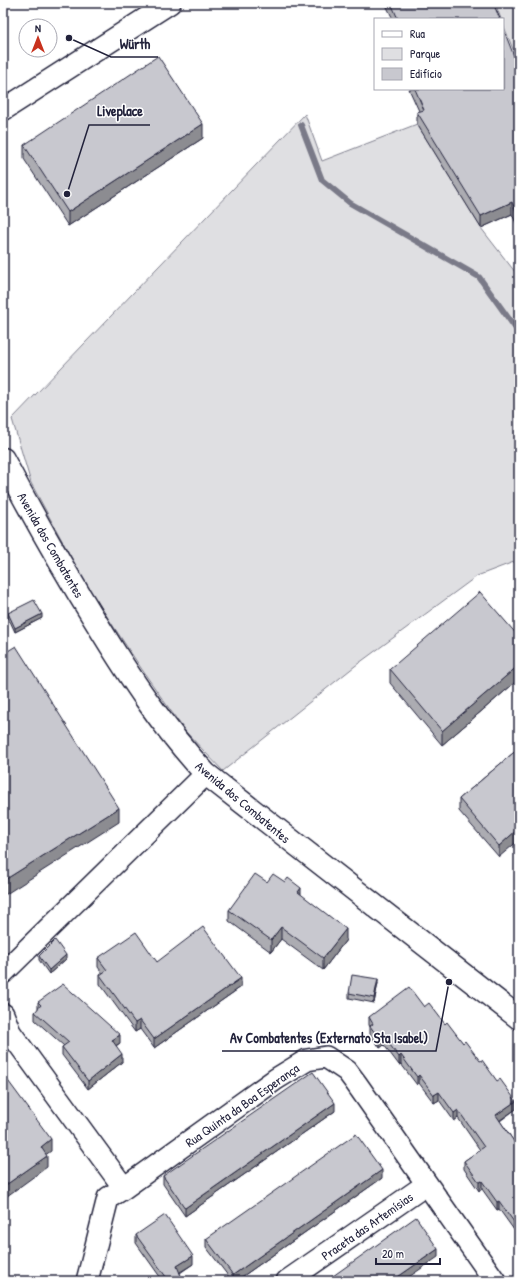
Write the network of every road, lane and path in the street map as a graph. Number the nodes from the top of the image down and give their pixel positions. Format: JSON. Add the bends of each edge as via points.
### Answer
{"nodes":[{"id":1,"x":170,"y":3,"type":"edge"},
{"id":2,"x":3,"y":110,"type":"edge"},
{"id":3,"x":3,"y":458,"type":"edge"},
{"id":4,"x":206,"y":774,"type":"junction"},
{"id":5,"x":3,"y":973,"type":"edge"},
{"id":6,"x":3,"y":1014,"type":"edge"},
{"id":7,"x":519,"y":1018,"type":"edge"},
{"id":8,"x":427,"y":1184,"type":"junction"},
{"id":9,"x":124,"y":1188,"type":"junction"},
{"id":10,"x":87,"y":1281,"type":"edge"},
{"id":11,"x":286,"y":1281,"type":"edge"},
{"id":12,"x":495,"y":1281,"type":"edge"}],
"edges":[{"from":1,"to":2,"type":"street"},
{"from":3,"to":4,"type":"street","name":"Avenida dos Combatentes","via":[[40,529],[112,649],[178,744]]},
{"from":4,"to":5,"type":"street"},
{"from":4,"to":7,"type":"street","name":"Avenida dos Combatentes"},
{"from":6,"to":9,"type":"street","via":[[10,1032]]},
{"from":8,"to":9,"type":"street","name":"Rua Quinta da Boa Esperança","via":[[347,1071],[326,1056],[307,1060],[276,1079]]},
{"from":8,"to":11,"type":"street","name":"Praceta das Artemísias"},
{"from":8,"to":12,"type":"street","name":"Rua Quinta da Boa Esperança"},
{"from":9,"to":10,"type":"street","name":"Rua Quinta da Boa Esperança","via":[[108,1198]]}]}
